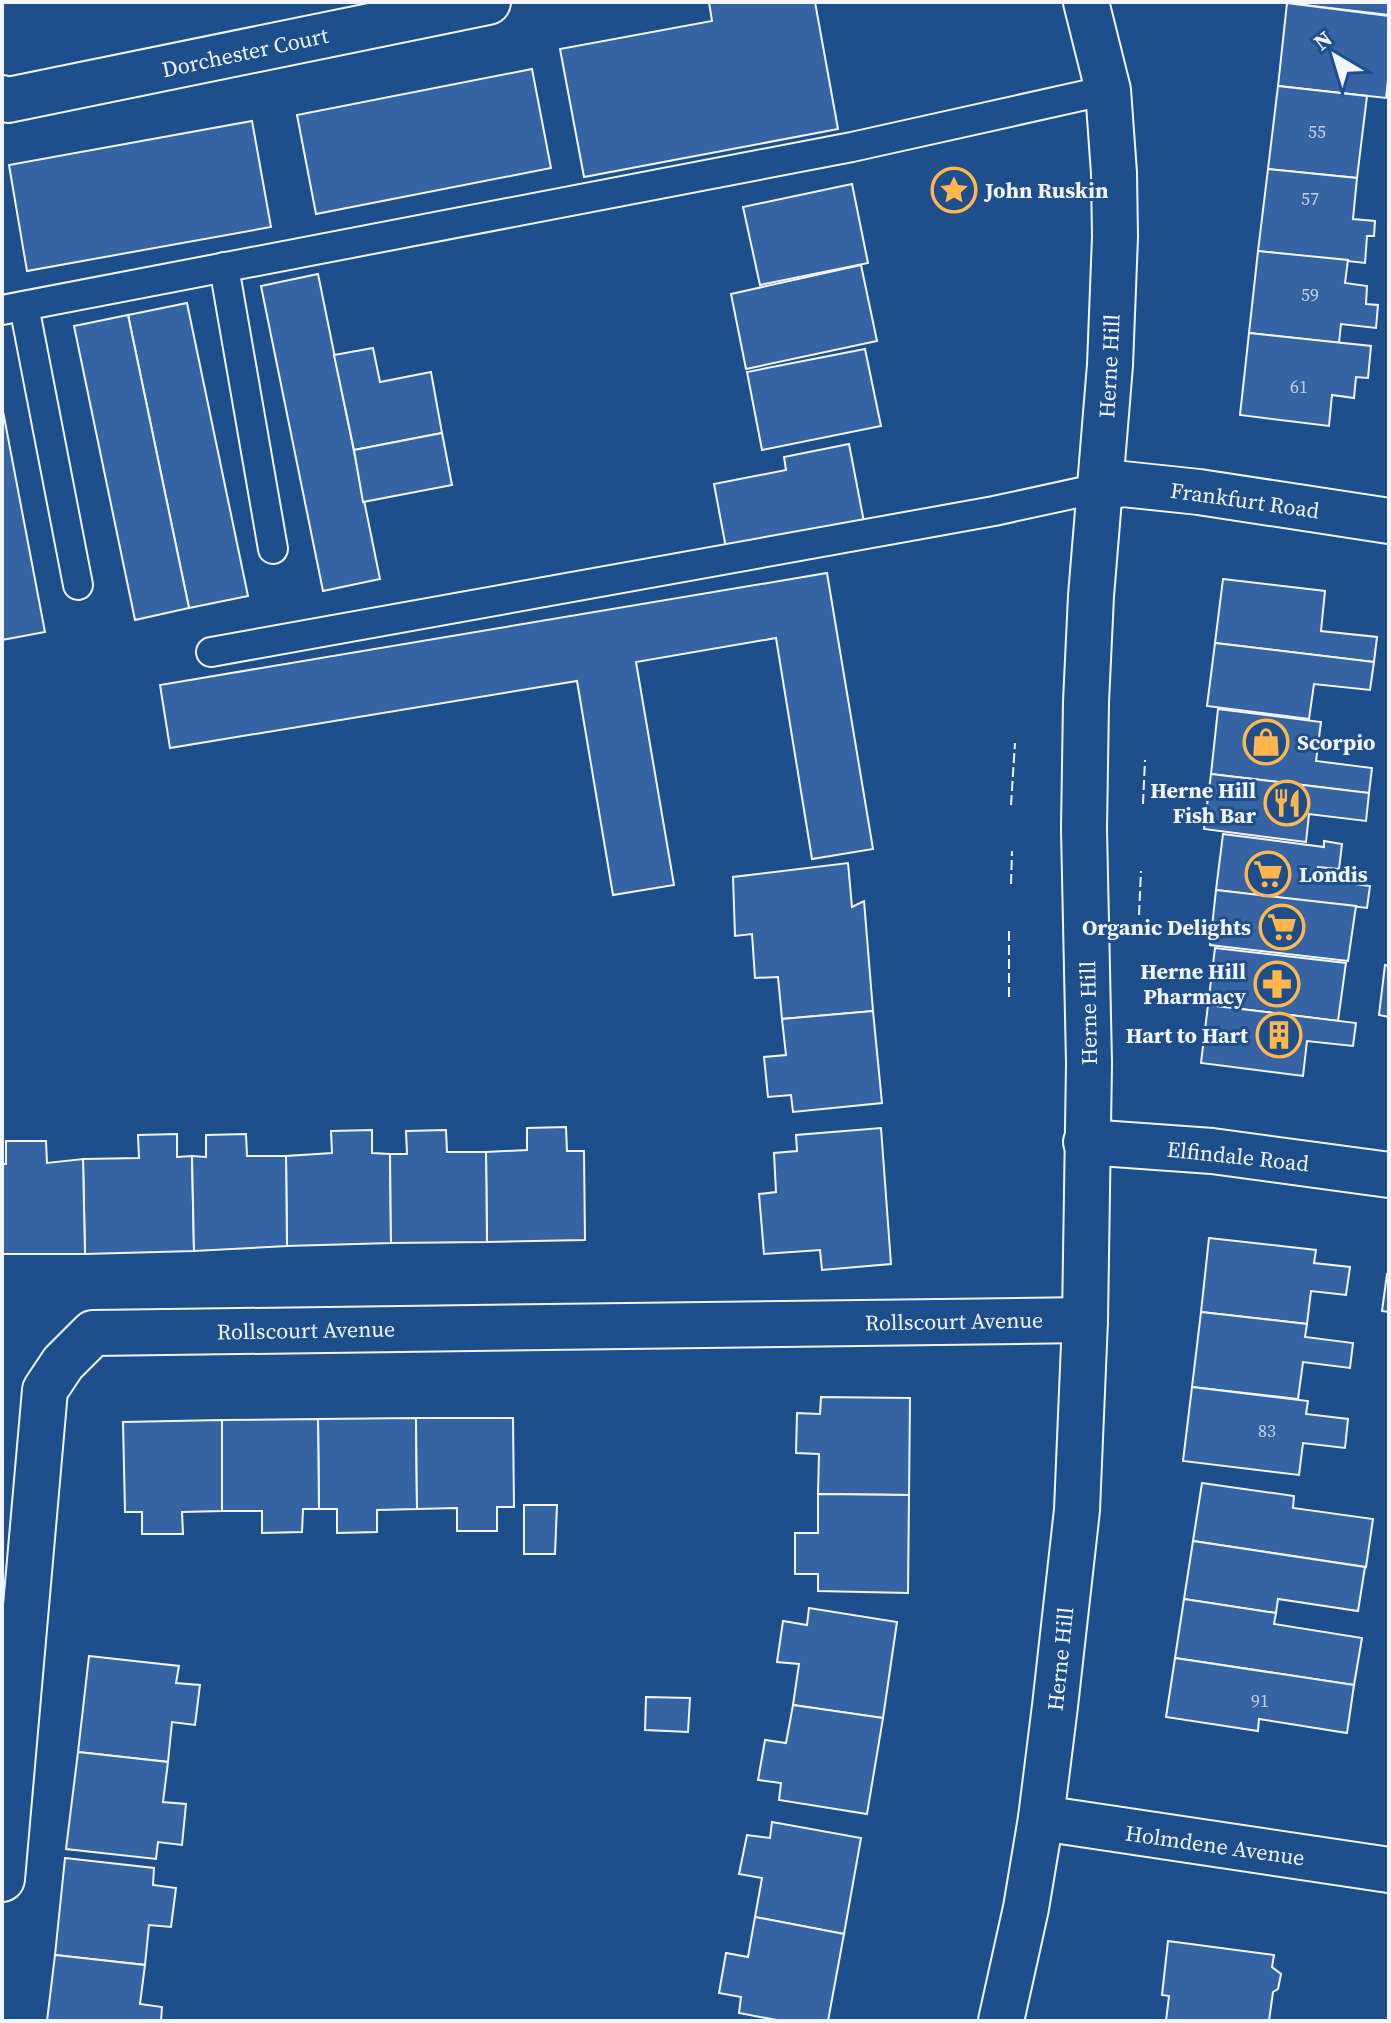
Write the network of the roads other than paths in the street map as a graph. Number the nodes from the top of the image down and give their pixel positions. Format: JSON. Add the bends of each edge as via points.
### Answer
{"nodes":[{"id":1,"x":488,"y":2,"type":"edge"},
{"id":2,"x":1086,"y":2,"type":"edge"},
{"id":3,"x":1108,"y":90,"type":"junction"},
{"id":4,"x":2,"y":98,"type":"edge"},
{"id":5,"x":224,"y":267,"type":"junction"},
{"id":6,"x":13,"y":308,"type":"edge"},
{"id":7,"x":1100,"y":488,"type":"junction"},
{"id":8,"x":1389,"y":521,"type":"edge"},
{"id":9,"x":273,"y":549,"type":"dead end"},
{"id":10,"x":78,"y":585,"type":"dead end"},
{"id":11,"x":211,"y":652,"type":"dead end"},
{"id":12,"x":1086,"y":1142,"type":"junction"},
{"id":13,"x":1389,"y":1175,"type":"edge"},
{"id":14,"x":1085,"y":1320,"type":"junction"},
{"id":15,"x":1041,"y":1818,"type":"junction"},
{"id":16,"x":3,"y":1854,"type":"edge"},
{"id":17,"x":1389,"y":1870,"type":"edge"},
{"id":18,"x":1001,"y":2021,"type":"edge"}],
"edges":[{"from":1,"to":4,"type":"street","name":"Dorchester Court"},
{"from":2,"to":3,"type":"street","name":"Herne Hill"},
{"from":3,"to":5,"type":"lane","via":[[852,147]]},
{"from":3,"to":7,"type":"street","name":"Herne Hill","via":[[1115,237]]},
{"from":5,"to":6,"type":"lane"},
{"from":5,"to":9,"type":"lane"},
{"from":6,"to":10,"type":"lane"},
{"from":7,"to":8,"type":"street","name":"Frankfurt Road","via":[[1123,484],[1186,490]]},
{"from":7,"to":11,"type":"lane"},
{"from":7,"to":12,"type":"street","name":"Herne Hill","via":[[1084,779]]},
{"from":12,"to":13,"type":"street","name":"Elfindale Road","via":[[1212,1151]]},
{"from":12,"to":14,"type":"street","name":"Herne Hill"},
{"from":14,"to":15,"type":"street","name":"Herne Hill","via":[[1077,1510]]},
{"from":14,"to":16,"type":"street","name":"Rollscourt Avenue","via":[[93,1333],[45,1390]]},
{"from":15,"to":17,"type":"street","name":"Holmdene Avenue"},
{"from":15,"to":18,"type":"street","name":"Herne Hill"}]}
